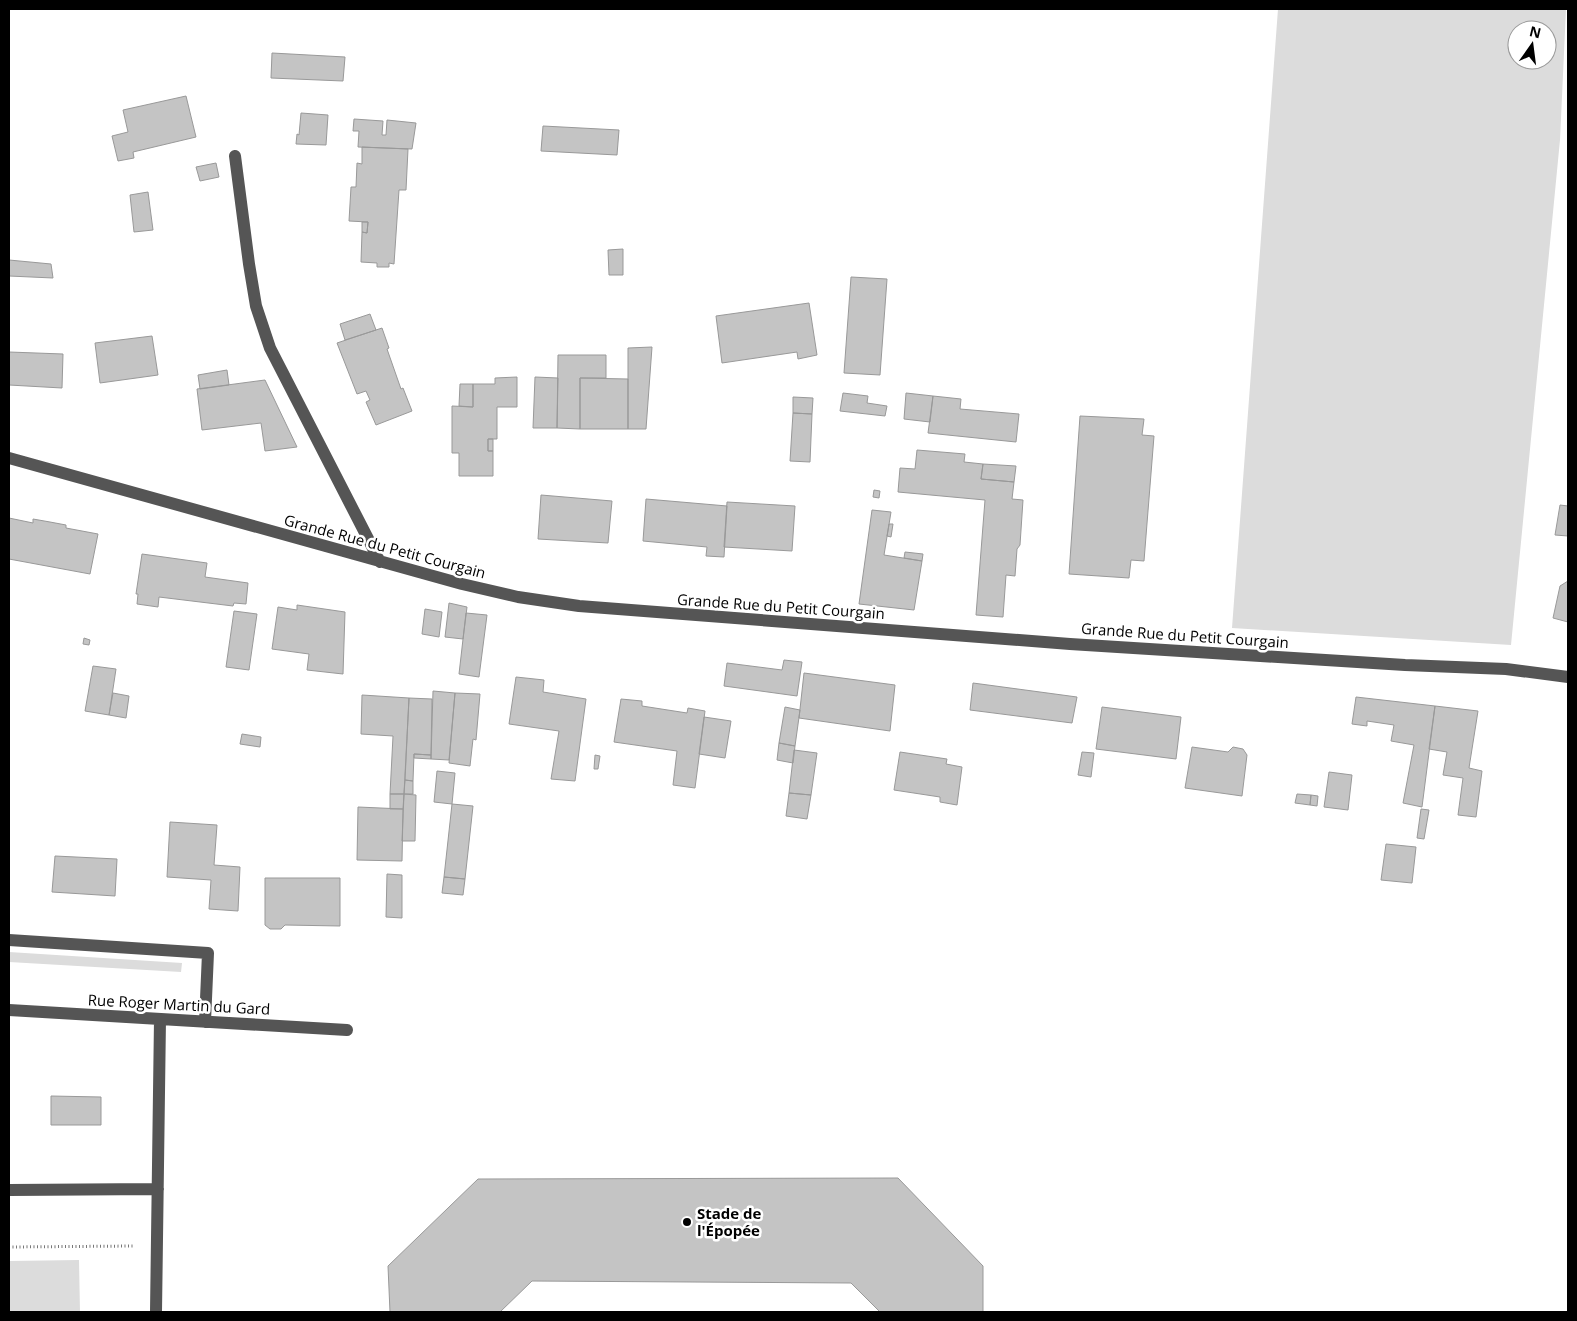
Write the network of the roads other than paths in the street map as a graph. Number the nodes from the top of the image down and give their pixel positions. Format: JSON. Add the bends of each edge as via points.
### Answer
{"nodes":[{"id":1,"x":235,"y":156,"type":"dead end"},
{"id":2,"x":9,"y":458,"type":"edge"},
{"id":3,"x":380,"y":562,"type":"junction"},
{"id":4,"x":1568,"y":677,"type":"edge"},
{"id":5,"x":9,"y":940,"type":"edge"},
{"id":6,"x":9,"y":1010,"type":"edge"},
{"id":7,"x":160,"y":1019,"type":"junction"},
{"id":8,"x":205,"y":1022,"type":"junction"},
{"id":9,"x":347,"y":1030,"type":"dead end"},
{"id":10,"x":158,"y":1189,"type":"junction"},
{"id":11,"x":9,"y":1190,"type":"edge"},
{"id":12,"x":156,"y":1312,"type":"edge"}],
"edges":[{"from":1,"to":3,"type":"street","via":[[256,306],[270,348]]},
{"from":2,"to":3,"type":"street","name":"Grande Rue du Petit Courgain"},
{"from":3,"to":4,"type":"street","name":"Grande Rue du Petit Courgain","via":[[518,597],[619,610],[1079,644],[1506,669]]},
{"from":5,"to":8,"type":"street","via":[[208,953]]},
{"from":6,"to":7,"type":"street","name":"Rue Roger Martin du Gard"},
{"from":7,"to":8,"type":"street","name":"Rue Roger Martin du Gard"},
{"from":7,"to":10,"type":"street"},
{"from":8,"to":9,"type":"street","name":"Rue Roger Martin du Gard"},
{"from":10,"to":11,"type":"street"},
{"from":10,"to":12,"type":"street"}]}
